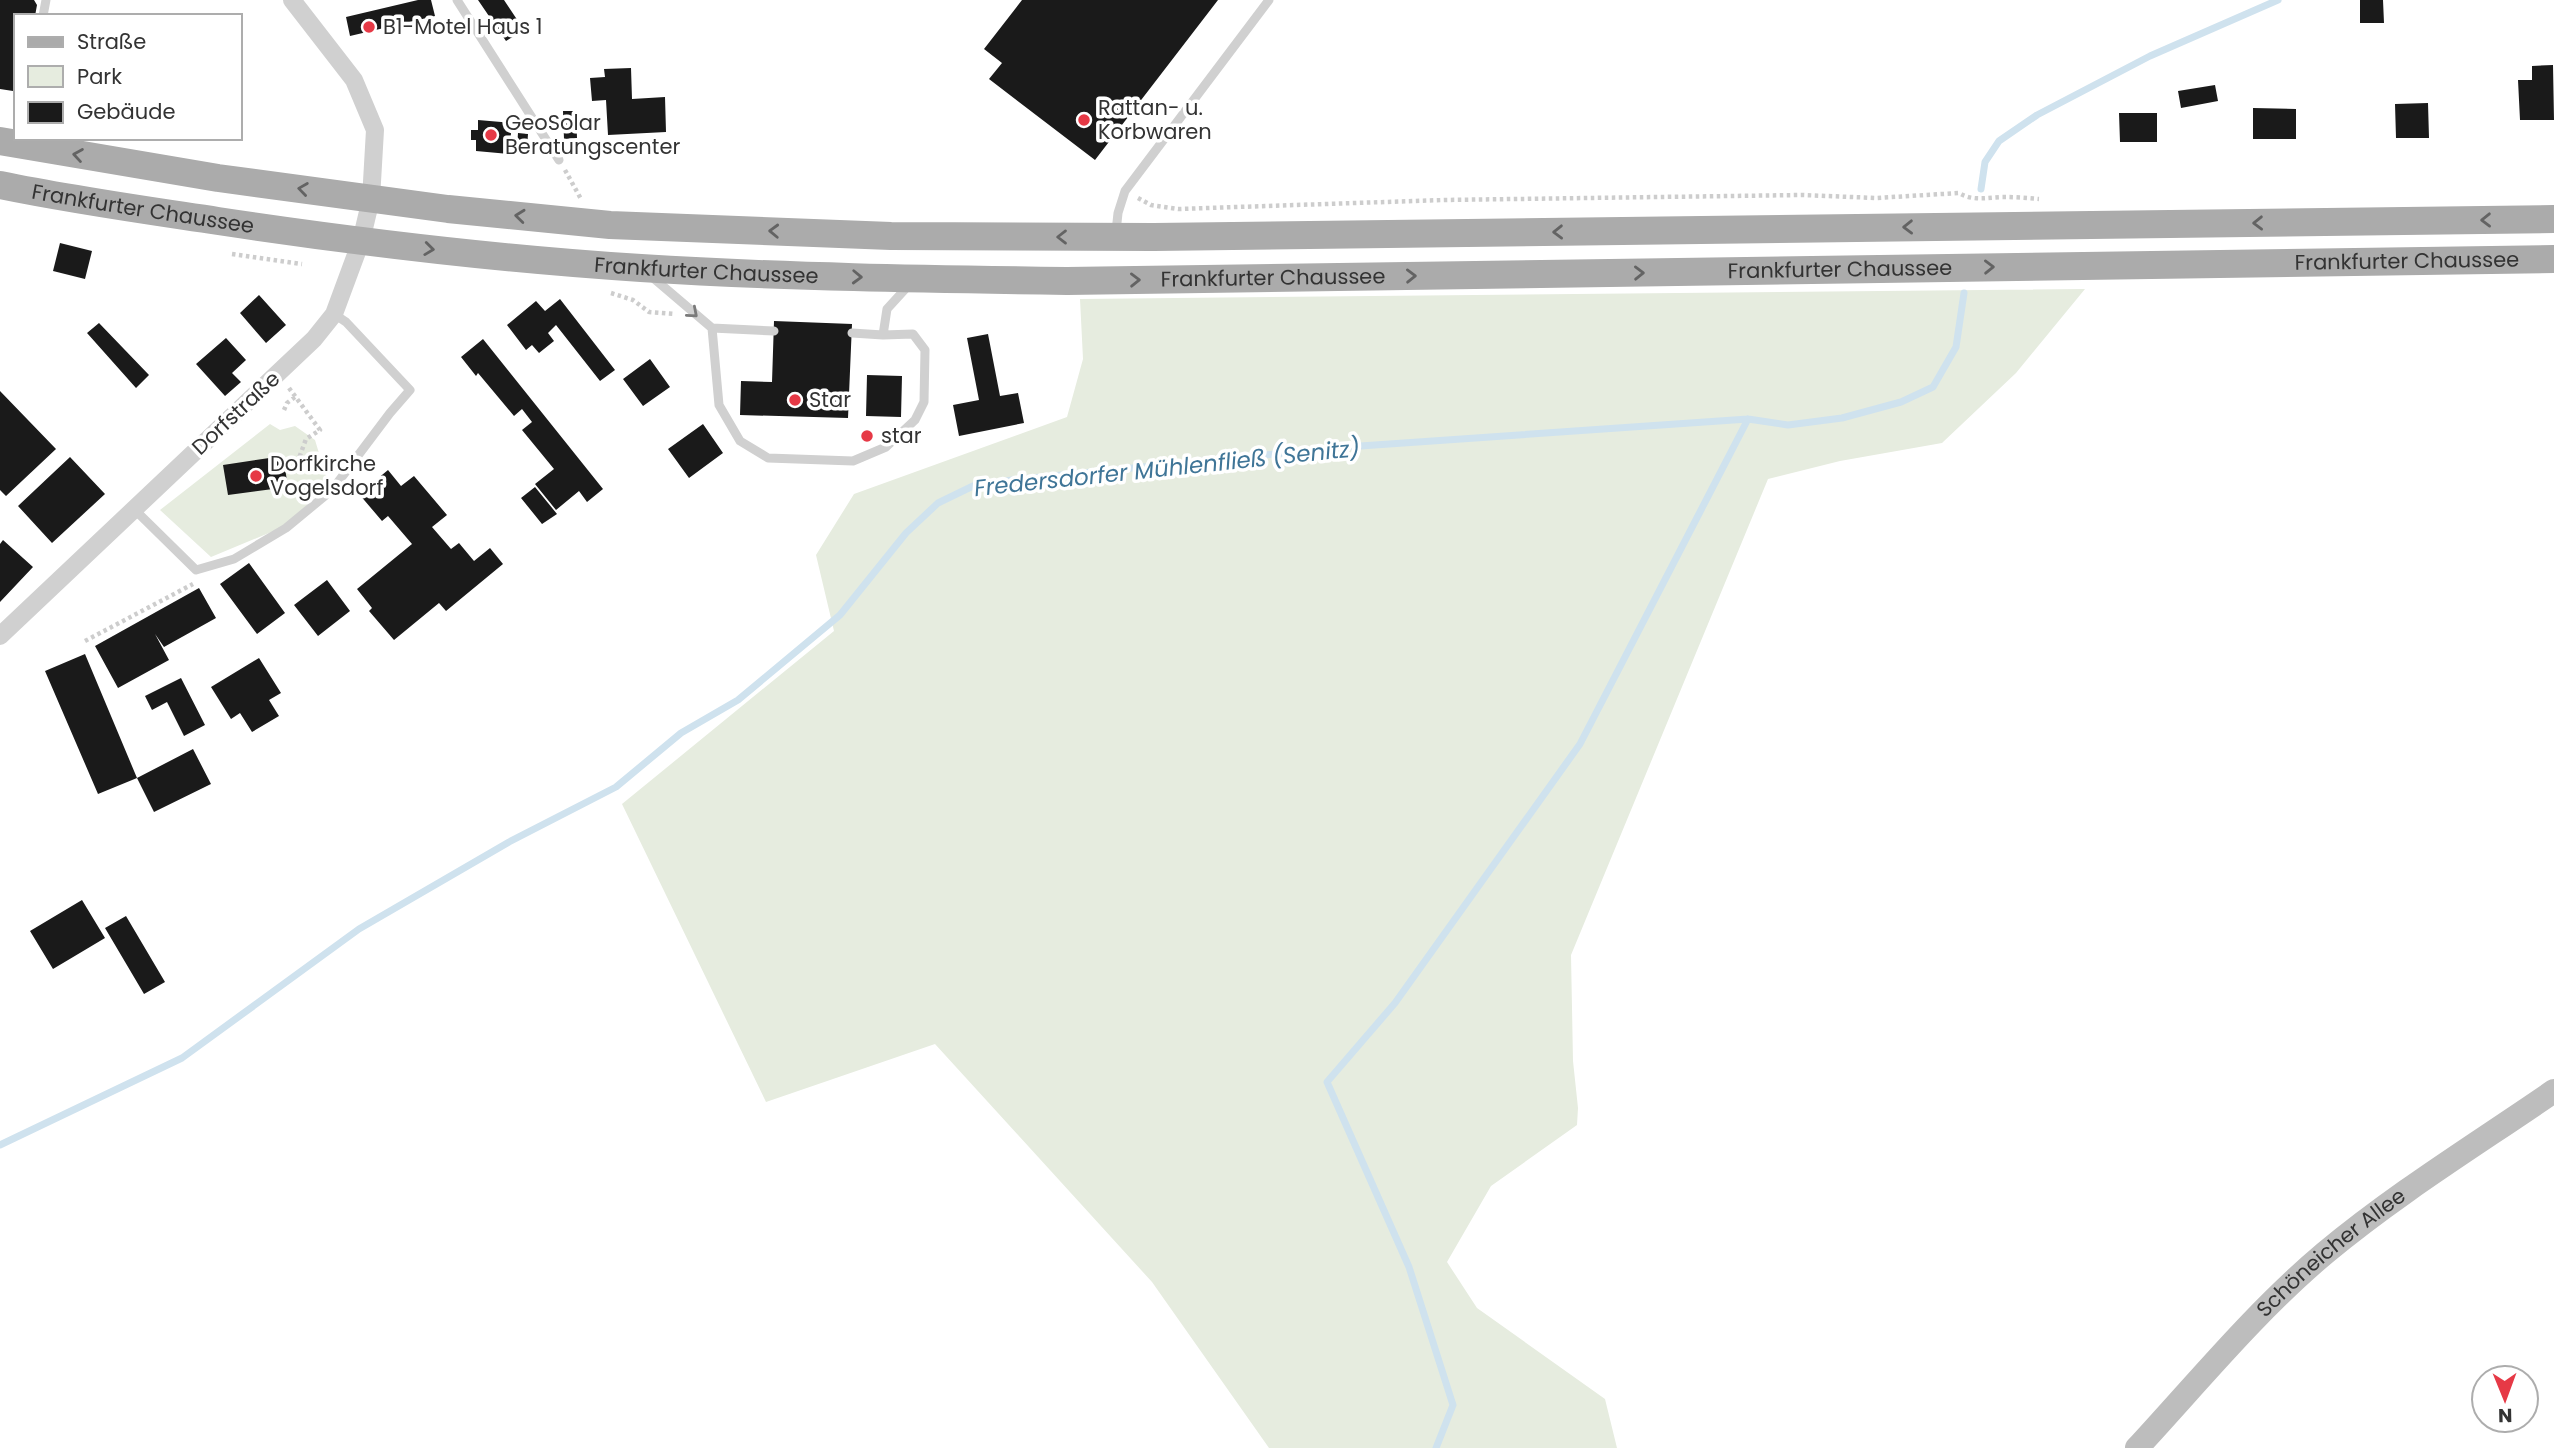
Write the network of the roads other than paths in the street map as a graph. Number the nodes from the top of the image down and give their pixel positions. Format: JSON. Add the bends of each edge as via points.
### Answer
{"nodes":[{"id":1,"x":292,"y":0,"type":"edge"},
{"id":2,"x":457,"y":0,"type":"edge"},
{"id":3,"x":1269,"y":0,"type":"edge"},
{"id":4,"x":15,"y":142,"type":"edge"},
{"id":5,"x":559,"y":160,"type":"road end"},
{"id":6,"x":0,"y":185,"type":"edge"},
{"id":7,"x":371,"y":199,"type":"junction"},
{"id":8,"x":2554,"y":219,"type":"edge"},
{"id":9,"x":1116,"y":237,"type":"junction"},
{"id":10,"x":361,"y":241,"type":"junction"},
{"id":11,"x":2554,"y":259,"type":"edge"},
{"id":12,"x":642,"y":268,"type":"junction"},
{"id":13,"x":914,"y":279,"type":"junction"},
{"id":14,"x":334,"y":314,"type":"junction"},
{"id":15,"x":712,"y":328,"type":"junction"},
{"id":16,"x":774,"y":331,"type":"dead end"},
{"id":17,"x":852,"y":333,"type":"dead end"},
{"id":18,"x":883,"y":335,"type":"junction"},
{"id":19,"x":134,"y":509,"type":"junction"},
{"id":20,"x":0,"y":636,"type":"edge"},
{"id":21,"x":2554,"y":1091,"type":"edge"},
{"id":22,"x":2137,"y":1448,"type":"edge"}],
"edges":[{"from":1,"to":7,"type":"street","via":[[362,95],[375,130]]},
{"from":2,"to":5,"type":"lane"},
{"from":3,"to":9,"type":"lane","via":[[1125,191]]},
{"from":7,"to":4,"type":"main road","name":"Frankfurter Chaussee","one_way":true},
{"from":6,"to":10,"type":"main road","name":"Frankfurter Chaussee"},
{"from":9,"to":7,"type":"main road","name":"Frankfurter Chaussee","one_way":true,"via":[[891,236],[610,225]]},
{"from":7,"to":10,"type":"street","name":"Dorfstraße"},
{"from":8,"to":9,"type":"main road","name":"Frankfurter Chaussee","one_way":true},
{"from":10,"to":12,"type":"main road","name":"Frankfurter Chaussee","one_way":true},
{"from":10,"to":14,"type":"street","name":"Dorfstraße"},
{"from":13,"to":11,"type":"main road","name":"Frankfurter Chaussee","one_way":true,"via":[[1067,281]]},
{"from":12,"to":13,"type":"main road","name":"Frankfurter Chaussee","one_way":true},
{"from":12,"to":15,"type":"lane","one_way":true},
{"from":13,"to":18,"type":"lane","via":[[887,309]]},
{"from":14,"to":19,"type":"street","name":"Dorfstraße","via":[[314,340]]},
{"from":14,"to":19,"type":"lane","via":[[410,390],[332,490],[255,547],[234,559],[196,570]]},
{"from":15,"to":16,"type":"lane"},
{"from":15,"to":18,"type":"lane","via":[[719,405],[740,441],[768,458],[853,461],[886,447],[915,420],[924,402],[925,350],[913,334]]},
{"from":17,"to":18,"type":"lane"},
{"from":19,"to":20,"type":"street","name":"Dorfstraße"},
{"from":21,"to":22,"type":"street","name":"Schöneicher Allee","via":[[2371,1216],[2322,1256],[2266,1309]]}]}
